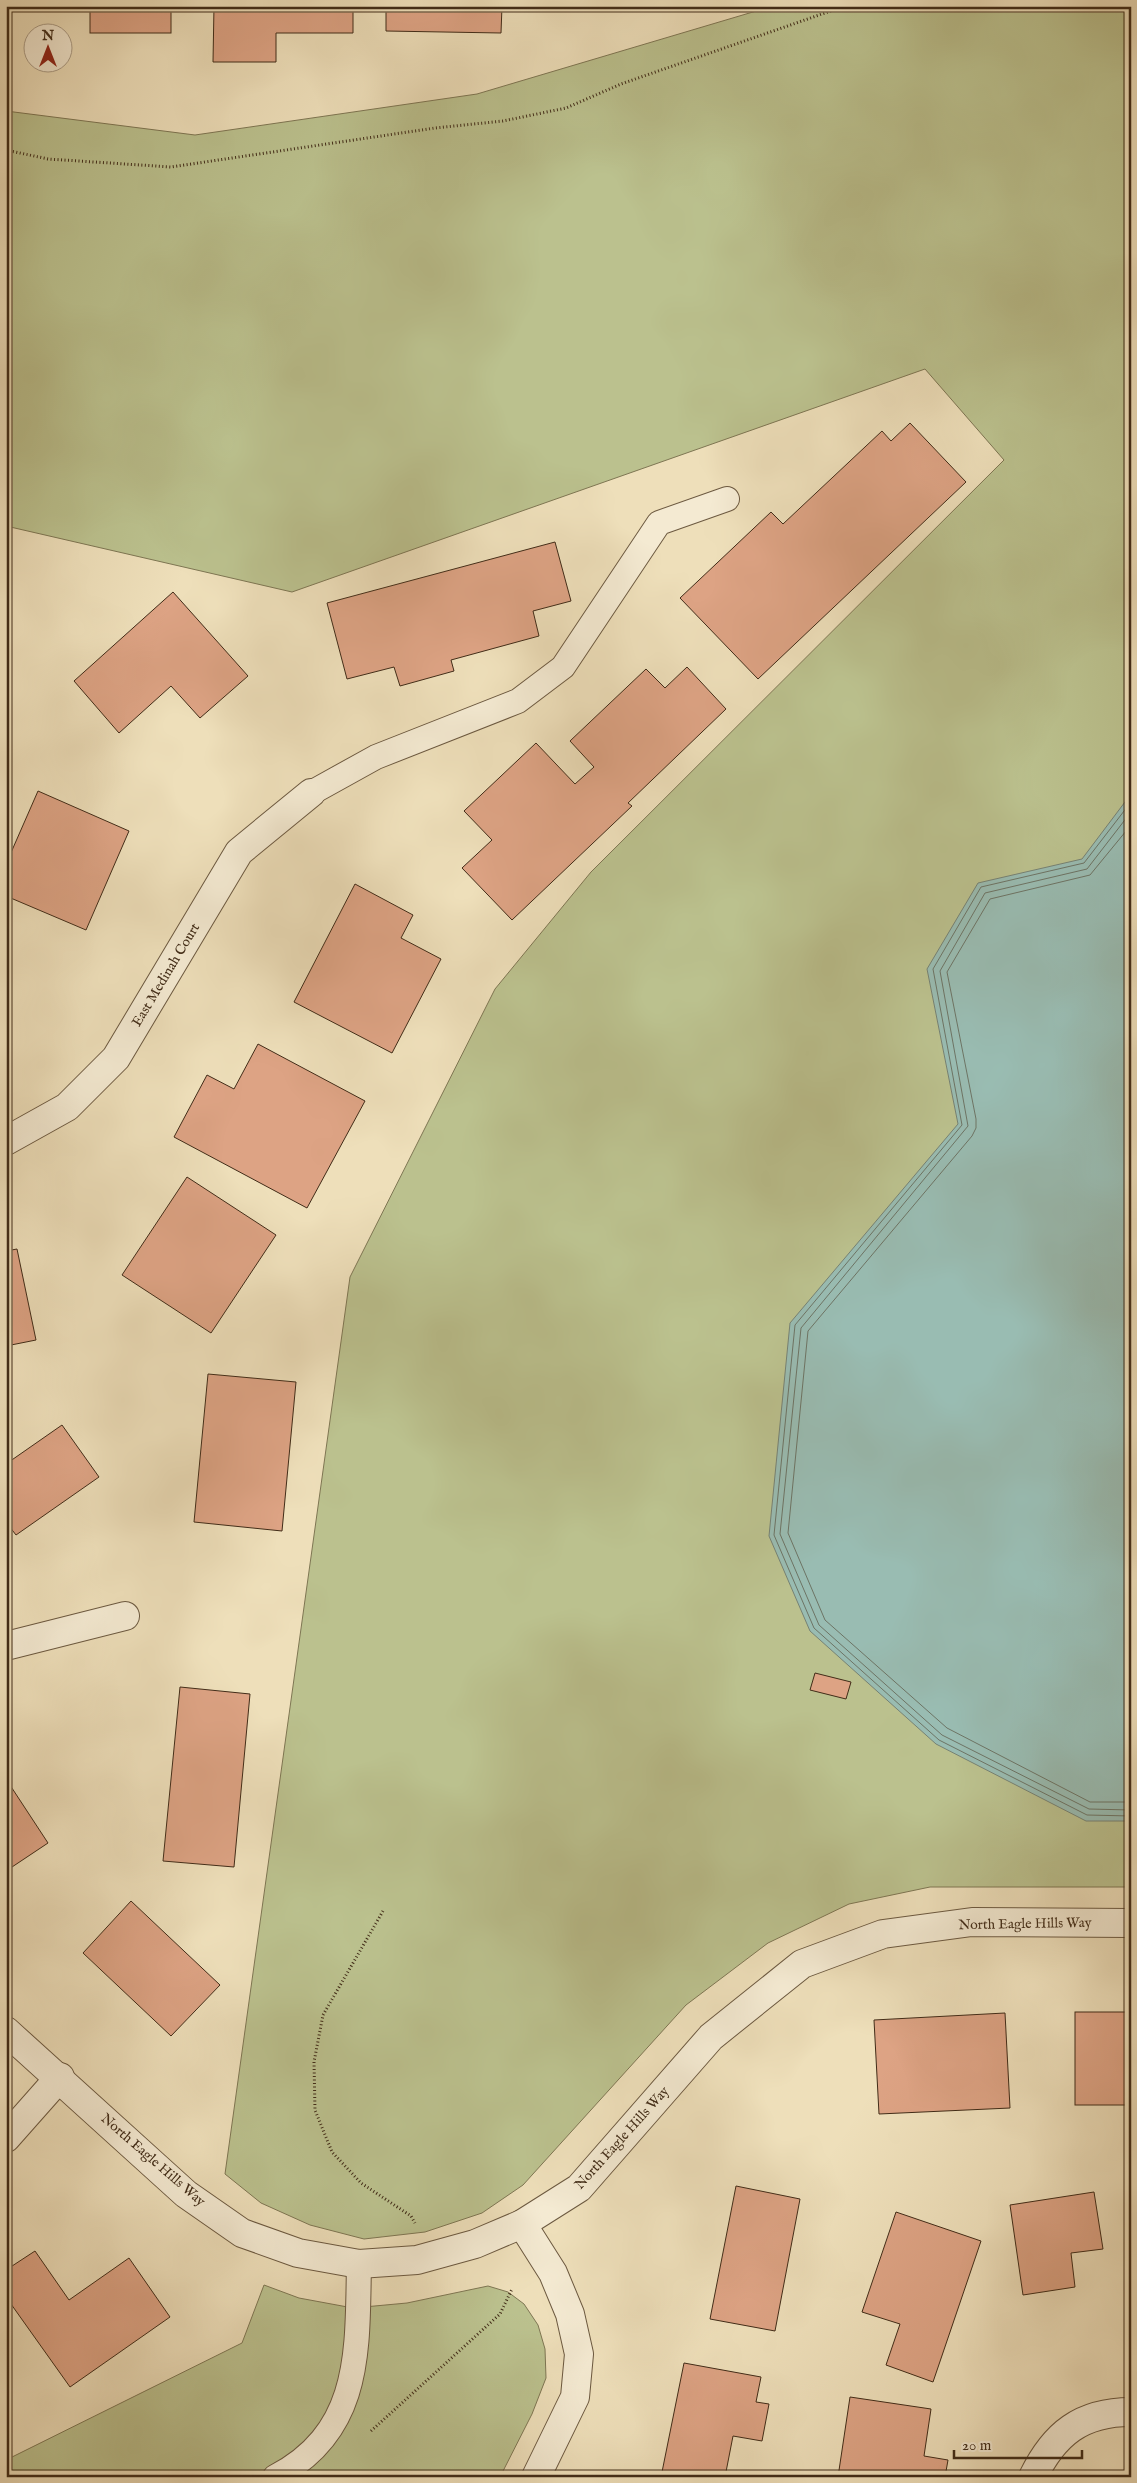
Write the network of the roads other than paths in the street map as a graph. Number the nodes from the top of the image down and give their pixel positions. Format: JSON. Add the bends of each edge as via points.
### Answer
{"nodes":[{"id":1,"x":727,"y":499,"type":"dead end"},
{"id":2,"x":311,"y":793,"type":"joint"},
{"id":3,"x":6,"y":1141,"type":"edge"},
{"id":4,"x":124,"y":1616,"type":"dead end"},
{"id":5,"x":6,"y":1646,"type":"edge"},
{"id":6,"x":1131,"y":1923,"type":"edge"},
{"id":7,"x":6,"y":2030,"type":"edge"},
{"id":8,"x":60,"y":2077,"type":"junction"},
{"id":9,"x":6,"y":2138,"type":"edge"},
{"id":10,"x":522,"y":2224,"type":"junction"},
{"id":11,"x":359,"y":2264,"type":"junction"},
{"id":12,"x":1131,"y":2412,"type":"edge"},
{"id":13,"x":275,"y":2477,"type":"edge"},
{"id":14,"x":536,"y":2477,"type":"edge"},
{"id":15,"x":1033,"y":2477,"type":"edge"}],
"edges":[{"from":1,"to":2,"type":"lane","via":[[659,523],[563,667],[518,701],[376,757]]},
{"from":2,"to":3,"type":"street","name":"East Medinah Court","via":[[239,852],[116,1058],[68,1107]]},
{"from":4,"to":5,"type":"street"},
{"from":6,"to":10,"type":"street","name":"North Eagle Hills Way","via":[[972,1922],[883,1934],[802,1964],[712,2037],[579,2188]]},
{"from":7,"to":8,"type":"street","name":"North Eagle Hills Way"},
{"from":8,"to":9,"type":"street"},
{"from":8,"to":11,"type":"street","name":"North Eagle Hills Way","via":[[186,2194],[242,2233],[298,2253]]},
{"from":10,"to":11,"type":"street","name":"North Eagle Hills Way","via":[[474,2244],[423,2258]]},
{"from":10,"to":14,"type":"street","via":[[553,2273],[570,2314],[579,2354],[575,2397]]},
{"from":11,"to":13,"type":"lane","via":[[354,2370],[344,2403],[329,2431],[306,2455]]},
{"from":12,"to":15,"type":"street","via":[[1089,2419],[1064,2432],[1045,2453]]}]}
